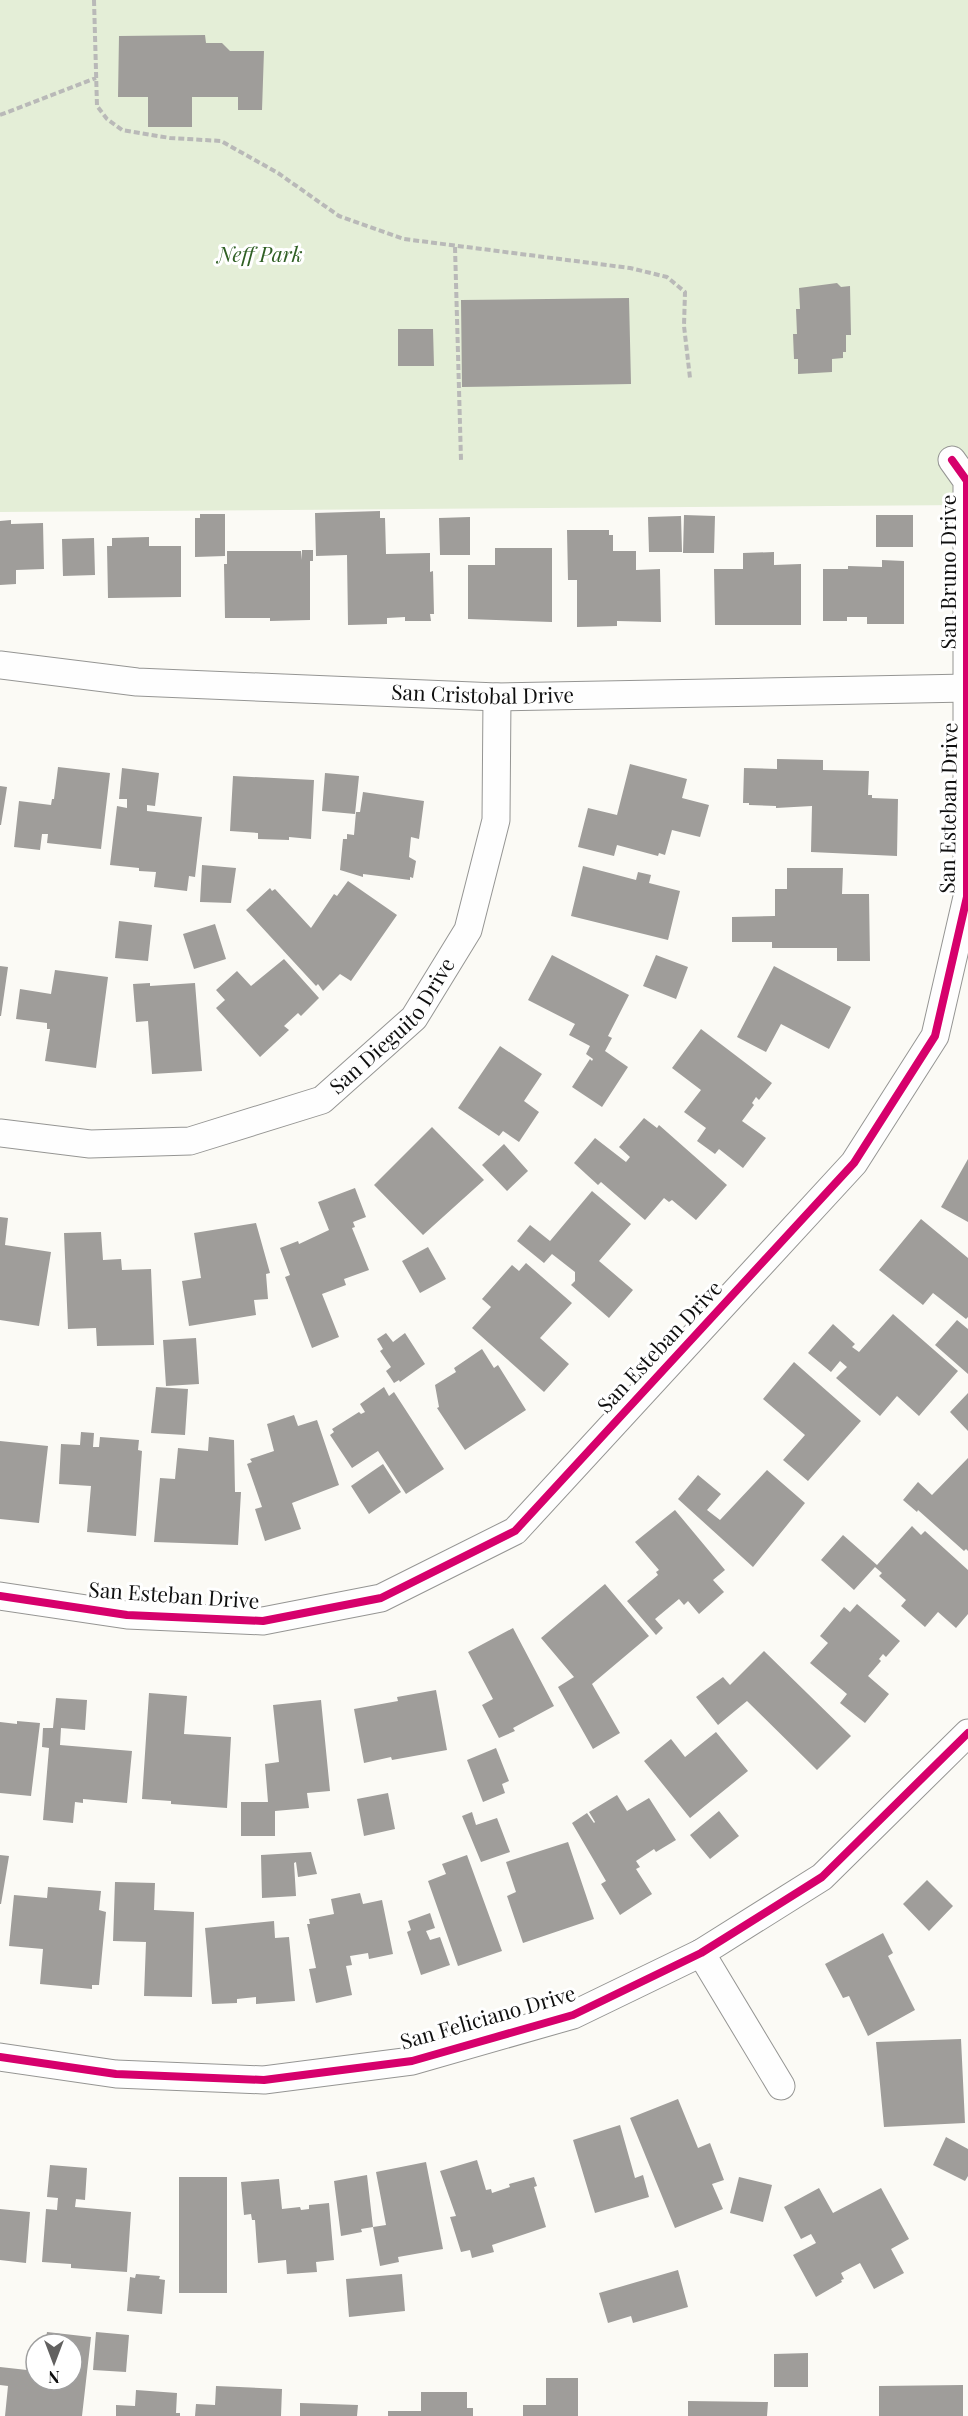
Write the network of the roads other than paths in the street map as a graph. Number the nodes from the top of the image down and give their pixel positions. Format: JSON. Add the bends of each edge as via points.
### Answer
{"nodes":[{"id":1,"x":952,"y":460,"type":"dead end"},
{"id":2,"x":0,"y":665,"type":"edge"},
{"id":3,"x":968,"y":688,"type":"edge"},
{"id":4,"x":497,"y":697,"type":"junction"},
{"id":5,"x":0,"y":1133,"type":"edge"},
{"id":6,"x":0,"y":1596,"type":"edge"},
{"id":7,"x":968,"y":1733,"type":"edge"},
{"id":8,"x":701,"y":1953,"type":"junction"},
{"id":9,"x":0,"y":2057,"type":"edge"},
{"id":10,"x":780,"y":2086,"type":"dead end"}],
"edges":[{"from":1,"to":3,"type":"street","name":"San Bruno Drive","via":[[967,481]]},
{"from":2,"to":4,"type":"street","name":"San Cristobal Drive","via":[[137,682]]},
{"from":3,"to":4,"type":"street","name":"San Cristobal Drive"},
{"from":3,"to":6,"type":"street","name":"San Esteban Drive","via":[[967,897],[935,1036],[854,1163],[515,1531],[381,1598],[262,1621],[127,1615]]},
{"from":4,"to":5,"type":"street","name":"San Dieguito Drive","via":[[496,820],[468,930],[414,1018],[322,1100],[190,1142],[90,1144]]},
{"from":7,"to":8,"type":"street","name":"San Feliciano Drive","via":[[822,1877]]},
{"from":8,"to":9,"type":"street","name":"San Feliciano Drive","via":[[573,2015],[412,2061],[264,2080],[116,2074]]},
{"from":8,"to":10,"type":"street"}]}
